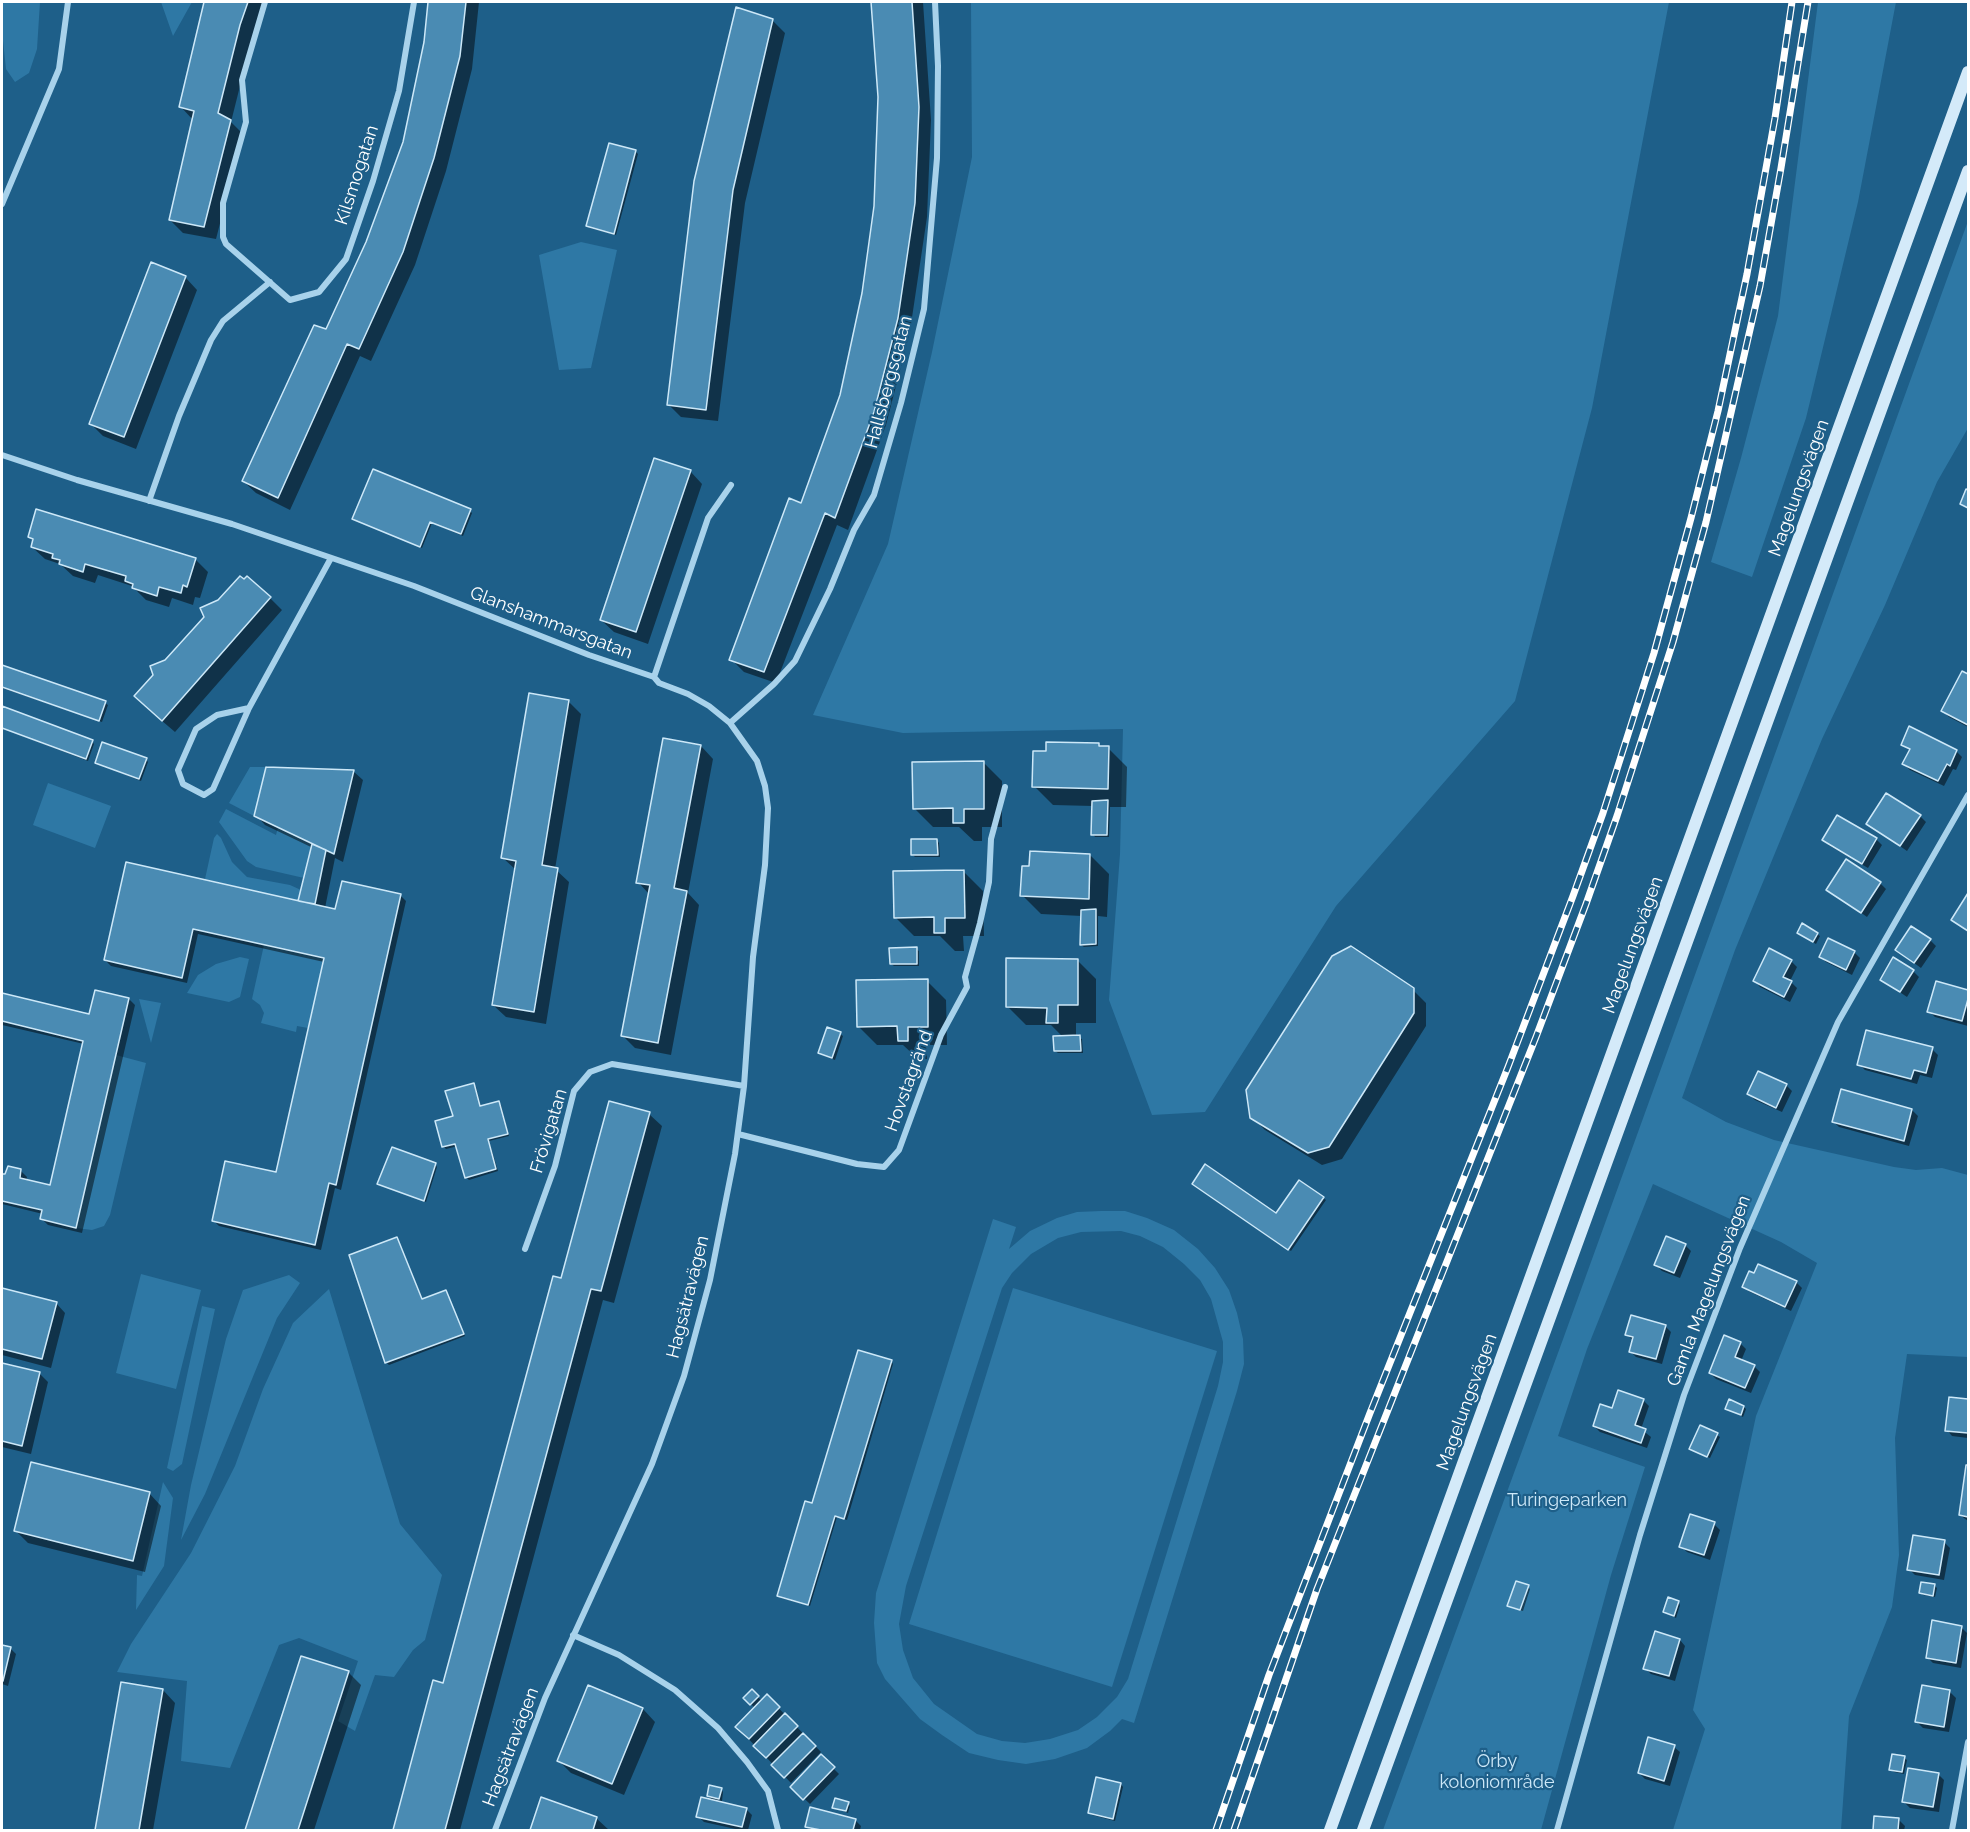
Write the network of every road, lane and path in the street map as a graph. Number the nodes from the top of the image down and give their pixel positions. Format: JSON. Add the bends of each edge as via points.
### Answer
{"nodes":[{"id":1,"x":68,"y":2,"type":"edge"},
{"id":2,"x":265,"y":2,"type":"edge"},
{"id":3,"x":414,"y":2,"type":"edge"},
{"id":4,"x":935,"y":2,"type":"edge"},
{"id":5,"x":1968,"y":72,"type":"edge"},
{"id":6,"x":1968,"y":171,"type":"edge"},
{"id":7,"x":2,"y":204,"type":"edge"},
{"id":8,"x":270,"y":282,"type":"junction"},
{"id":9,"x":2,"y":455,"type":"edge"},
{"id":10,"x":731,"y":485,"type":"dead end"},
{"id":11,"x":149,"y":501,"type":"junction"},
{"id":12,"x":331,"y":558,"type":"junction"},
{"id":13,"x":654,"y":677,"type":"junction"},
{"id":14,"x":249,"y":708,"type":"junction"},
{"id":15,"x":730,"y":723,"type":"junction"},
{"id":16,"x":745,"y":741,"type":"joint"},
{"id":17,"x":1005,"y":788,"type":"dead end"},
{"id":18,"x":1968,"y":795,"type":"edge"},
{"id":19,"x":744,"y":1086,"type":"junction"},
{"id":20,"x":738,"y":1134,"type":"junction"},
{"id":21,"x":525,"y":1249,"type":"dead end"},
{"id":22,"x":573,"y":1635,"type":"junction"},
{"id":23,"x":1968,"y":1742,"type":"edge"},
{"id":24,"x":495,"y":1830,"type":"edge"},
{"id":25,"x":778,"y":1830,"type":"edge"},
{"id":26,"x":1330,"y":1830,"type":"edge"},
{"id":27,"x":1363,"y":1830,"type":"edge"},
{"id":28,"x":1557,"y":1830,"type":"edge"},
{"id":29,"x":1952,"y":1830,"type":"edge"}],
"edges":[{"from":1,"to":7,"type":"street","via":[[59,69]]},
{"from":2,"to":8,"type":"street","name":"Kilsmogatan","via":[[242,80],[246,122],[223,203],[223,237]]},
{"from":3,"to":8,"type":"street","name":"Kilsmogatan","via":[[399,91],[346,259],[319,292],[290,300]]},
{"from":4,"to":15,"type":"street","name":"Hallsbergsgatan","via":[[937,158],[924,309],[897,415],[874,495],[854,530],[795,661]]},
{"from":5,"to":26,"type":"main road","name":"Magelungsvägen"},
{"from":6,"to":27,"type":"main road"},
{"from":8,"to":11,"type":"street","via":[[223,321],[211,340]]},
{"from":9,"to":11,"type":"street","name":"Glanshammarsgatan"},
{"from":10,"to":13,"type":"street","via":[[708,518]]},
{"from":11,"to":12,"type":"street","name":"Glanshammarsgatan"},
{"from":12,"to":13,"type":"street","name":"Glanshammarsgatan"},
{"from":12,"to":14,"type":"street"},
{"from":13,"to":15,"type":"street","name":"Glanshammarsgatan","via":[[709,706]]},
{"from":14,"to":14,"type":"street","via":[[213,789],[204,795],[183,784],[178,770],[196,729],[217,715]]},
{"from":15,"to":16,"type":"street","name":"Glanshammarsgatan"},
{"from":16,"to":19,"type":"street","name":"Hagsätravägen","via":[[757,761],[768,808]]},
{"from":17,"to":20,"type":"street","name":"Hovstagränd","via":[[991,839],[989,882],[965,977],[967,987],[941,1035],[899,1150],[884,1167],[857,1164]]},
{"from":18,"to":28,"type":"street","name":"Gamla Magelungsvägen","via":[[1838,1022],[1740,1248],[1681,1406],[1640,1534]]},
{"from":19,"to":20,"type":"street","name":"Hagsätravägen"},
{"from":19,"to":21,"type":"street","name":"Frövigatan","via":[[612,1064],[590,1072],[574,1091],[555,1166]]},
{"from":20,"to":22,"type":"street","name":"Hagsätravägen","via":[[710,1280],[684,1376],[652,1464]]},
{"from":22,"to":24,"type":"street","name":"Hagsätravägen"},
{"from":22,"to":25,"type":"street","via":[[619,1655],[675,1690],[718,1728],[768,1791]]},
{"from":23,"to":29,"type":"street"}]}
